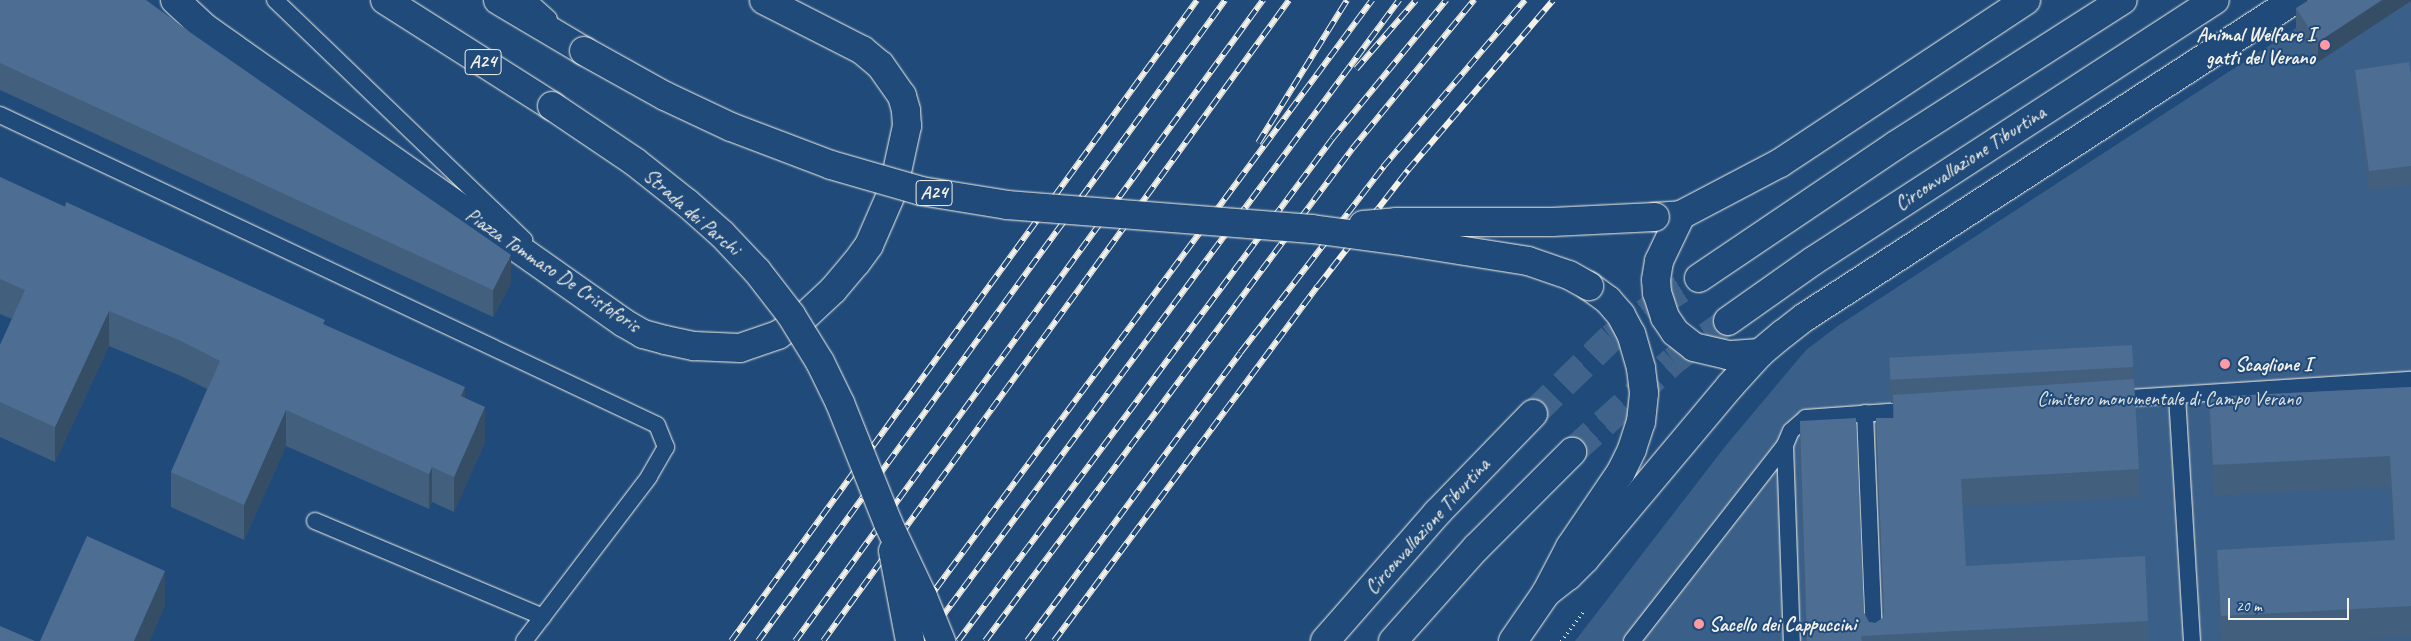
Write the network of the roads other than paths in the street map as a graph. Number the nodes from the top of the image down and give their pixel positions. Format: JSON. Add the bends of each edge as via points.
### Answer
{"nodes":[{"id":1,"x":175,"y":0,"type":"edge"},
{"id":2,"x":275,"y":0,"type":"edge"},
{"id":3,"x":385,"y":0,"type":"edge"},
{"id":4,"x":498,"y":0,"type":"edge"},
{"id":5,"x":528,"y":0,"type":"edge"},
{"id":6,"x":764,"y":0,"type":"edge"},
{"id":7,"x":2026,"y":0,"type":"edge"},
{"id":8,"x":2123,"y":0,"type":"edge"},
{"id":9,"x":2214,"y":0,"type":"edge"},
{"id":10,"x":2294,"y":0,"type":"edge"},
{"id":11,"x":584,"y":51,"type":"junction"},
{"id":12,"x":0,"y":115,"type":"edge"},
{"id":13,"x":1668,"y":216,"type":"junction"},
{"id":14,"x":1312,"y":230,"type":"junction"},
{"id":15,"x":1699,"y":278,"type":"tunnel mouth"},
{"id":16,"x":568,"y":283,"type":"junction"},
{"id":17,"x":1728,"y":321,"type":"tunnel mouth"},
{"id":18,"x":1760,"y":353,"type":"junction"},
{"id":19,"x":2411,"y":380,"type":"edge"},
{"id":20,"x":2177,"y":396,"type":"junction"},
{"id":21,"x":2099,"y":400,"type":"edge"},
{"id":22,"x":1933,"y":409,"type":"edge"},
{"id":23,"x":1865,"y":413,"type":"junction"},
{"id":24,"x":1533,"y":414,"type":"tunnel mouth"},
{"id":25,"x":1785,"y":444,"type":"junction"},
{"id":26,"x":1572,"y":452,"type":"tunnel mouth"},
{"id":27,"x":315,"y":521,"type":"dead end"},
{"id":28,"x":888,"y":523,"type":"junction"},
{"id":29,"x":1546,"y":593,"type":"junction"},
{"id":30,"x":543,"y":617,"type":"junction"},
{"id":31,"x":524,"y":641,"type":"edge"},
{"id":32,"x":910,"y":641,"type":"edge"},
{"id":33,"x":941,"y":641,"type":"edge"},
{"id":34,"x":1325,"y":641,"type":"edge"},
{"id":35,"x":1393,"y":641,"type":"edge"},
{"id":36,"x":1513,"y":641,"type":"edge"},
{"id":37,"x":1632,"y":641,"type":"edge"},
{"id":38,"x":1792,"y":641,"type":"edge"},
{"id":39,"x":1874,"y":641,"type":"edge"},
{"id":40,"x":2192,"y":641,"type":"edge"}],
"edges":[{"from":1,"to":16,"type":"main road","name":"Piazza Tommaso De Cristoforis","via":[[205,28]]},
{"from":2,"to":16,"type":"lane"},
{"from":3,"to":28,"type":"main road","name":"Strada dei Parchi","number":"A24","bridge":true,"via":[[552,106],[664,183],[722,234],[756,270],[791,315],[820,362],[856,438]]},
{"from":4,"to":11,"type":"main road","number":"A24"},
{"from":5,"to":11,"type":"lane"},
{"from":6,"to":16,"type":"main road","name":"Piazza Tommaso De Cristoforis","via":[[862,50],[880,65],[902,96],[907,118],[902,153],[892,190],[868,245],[833,290],[803,318],[778,335],[740,348],[694,346],[643,334]]},
{"from":7,"to":13,"type":"main road","via":[[1780,163]]},
{"from":8,"to":15,"type":"main road","via":[[1896,145]]},
{"from":9,"to":17,"type":"main road","name":"Circonvallazione Tiburtina","via":[[1813,260]]},
{"from":10,"to":18,"type":"main road","via":[[1805,317]]},
{"from":11,"to":14,"type":"main road","number":"A24","bridge":true,"via":[[665,96],[731,127],[831,165],[921,191],[1007,204]]},
{"from":12,"to":30,"type":"lane","via":[[656,426],[666,447],[649,477]]},
{"from":13,"to":14,"type":"main road","bridge":true,"via":[[1552,222],[1396,222]]},
{"from":13,"to":18,"type":"main road","via":[[1656,280],[1666,317],[1675,332],[1694,347],[1728,355]]},
{"from":14,"to":29,"type":"main road","bridge":true,"via":[[1528,261],[1562,272],[1589,286],[1621,315],[1631,334],[1641,368],[1644,393],[1641,422],[1621,472],[1570,547]]},
{"from":18,"to":29,"type":"main road","via":[[1707,412],[1610,531],[1568,576]]},
{"from":19,"to":20,"type":"lane"},
{"from":20,"to":21,"type":"lane"},
{"from":20,"to":40,"type":"lane"},
{"from":22,"to":23,"type":"lane"},
{"from":23,"to":25,"type":"lane","via":[[1806,418],[1791,431]]},
{"from":23,"to":39,"type":"lane"},
{"from":24,"to":34,"type":"main road","name":"Circonvallazione Tiburtina","via":[[1425,526]]},
{"from":25,"to":37,"type":"lane"},
{"from":25,"to":38,"type":"lane"},
{"from":26,"to":35,"type":"main road","via":[[1476,548]]},
{"from":27,"to":30,"type":"lane"},
{"from":28,"to":32,"type":"main road","bridge":true},
{"from":28,"to":33,"type":"main road","bridge":true},
{"from":29,"to":36,"type":"main road"},
{"from":30,"to":31,"type":"lane"}]}
